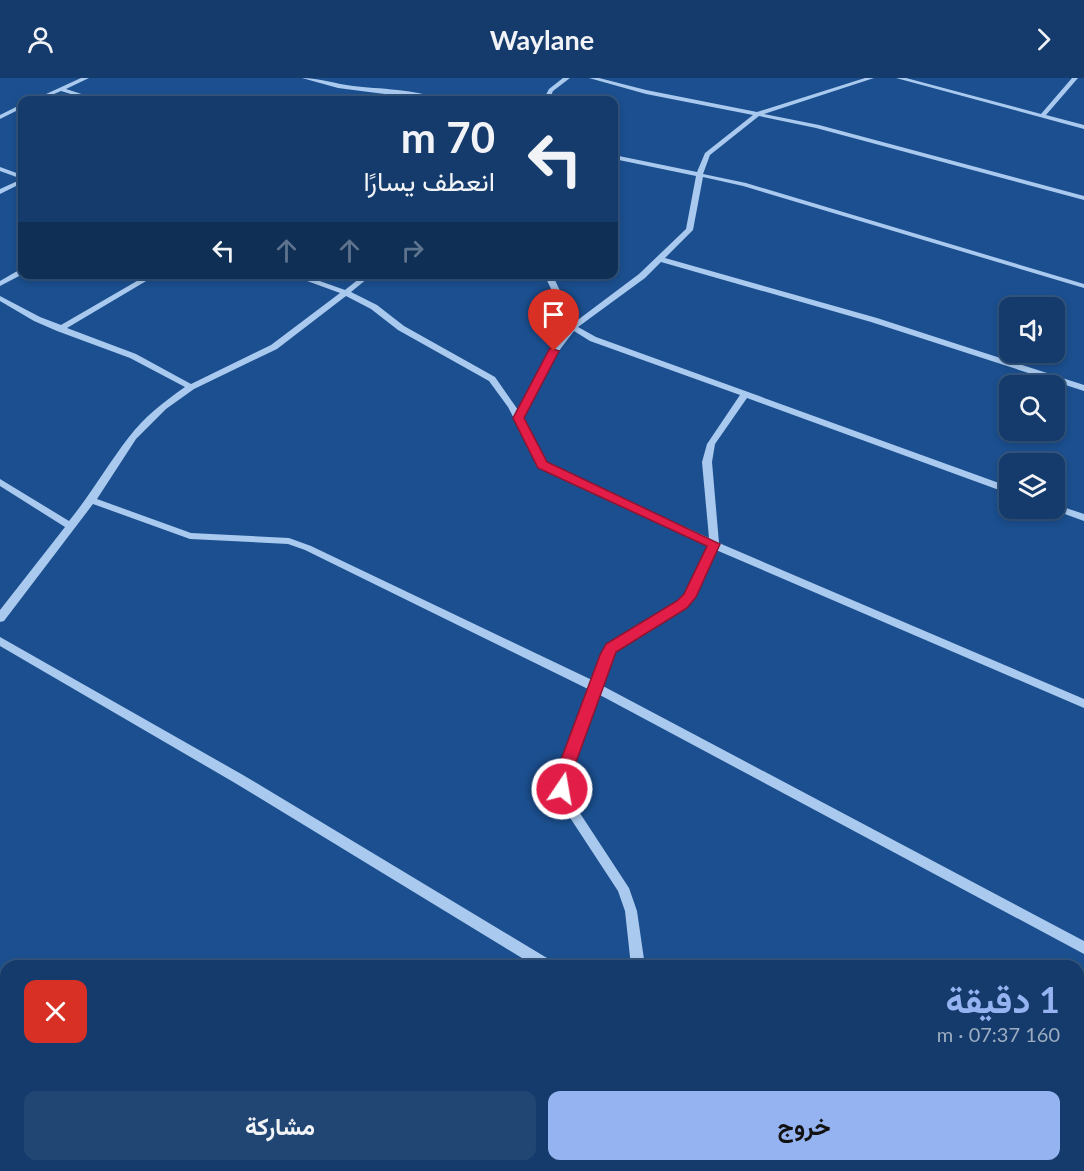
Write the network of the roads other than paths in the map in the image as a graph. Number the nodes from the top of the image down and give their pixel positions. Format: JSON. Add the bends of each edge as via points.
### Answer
{"nodes":[{"id":1,"x":86,"y":78,"type":"edge"},
{"id":2,"x":305,"y":78,"type":"edge"},
{"id":3,"x":567,"y":78,"type":"edge"},
{"id":4,"x":592,"y":78,"type":"edge"},
{"id":5,"x":871,"y":78,"type":"edge"},
{"id":6,"x":899,"y":78,"type":"edge"},
{"id":7,"x":1075,"y":78,"type":"edge"},
{"id":8,"x":60,"y":89,"type":"junction"},
{"id":9,"x":45,"y":96,"type":"edge"},
{"id":10,"x":82,"y":96,"type":"edge"},
{"id":11,"x":418,"y":96,"type":"edge"},
{"id":12,"x":548,"y":96,"type":"edge"},
{"id":13,"x":18,"y":108,"type":"edge"},
{"id":14,"x":760,"y":113,"type":"junction"},
{"id":15,"x":1042,"y":116,"type":"junction"},
{"id":16,"x":0,"y":117,"type":"edge"},
{"id":17,"x":1084,"y":127,"type":"edge"},
{"id":18,"x":618,"y":158,"type":"edge"},
{"id":19,"x":0,"y":169,"type":"edge"},
{"id":20,"x":700,"y":174,"type":"junction"},
{"id":21,"x":18,"y":177,"type":"edge"},
{"id":22,"x":18,"y":181,"type":"edge"},
{"id":23,"x":0,"y":192,"type":"edge"},
{"id":24,"x":1084,"y":198,"type":"edge"},
{"id":25,"x":660,"y":260,"type":"junction"},
{"id":26,"x":18,"y":274,"type":"edge"},
{"id":27,"x":146,"y":279,"type":"edge"},
{"id":28,"x":306,"y":279,"type":"edge"},
{"id":29,"x":364,"y":279,"type":"edge"},
{"id":30,"x":550,"y":279,"type":"edge"},
{"id":31,"x":0,"y":284,"type":"edge"},
{"id":32,"x":1084,"y":286,"type":"edge"},
{"id":33,"x":347,"y":293,"type":"junction"},
{"id":34,"x":0,"y":298,"type":"edge"},
{"id":35,"x":573,"y":327,"type":"junction"},
{"id":36,"x":60,"y":329,"type":"junction"},
{"id":37,"x":191,"y":387,"type":"junction"},
{"id":38,"x":1084,"y":388,"type":"edge"},
{"id":39,"x":745,"y":394,"type":"junction"},
{"id":40,"x":518,"y":418,"type":"junction"},
{"id":41,"x":0,"y":482,"type":"edge"},
{"id":42,"x":999,"y":487,"type":"edge"},
{"id":43,"x":91,"y":500,"type":"junction"},
{"id":44,"x":1065,"y":511,"type":"edge"},
{"id":45,"x":1084,"y":518,"type":"edge"},
{"id":46,"x":70,"y":526,"type":"junction"},
{"id":47,"x":714,"y":544,"type":"junction"},
{"id":48,"x":0,"y":618,"type":"edge"},
{"id":49,"x":0,"y":641,"type":"edge"},
{"id":50,"x":595,"y":687,"type":"junction"},
{"id":51,"x":1084,"y":704,"type":"edge"},
{"id":52,"x":1084,"y":948,"type":"edge"},
{"id":53,"x":537,"y":960,"type":"edge"},
{"id":54,"x":637,"y":960,"type":"edge"}],
"edges":[{"from":1,"to":8,"type":"street"},
{"from":2,"to":11,"type":"street","via":[[336,86]]},
{"from":3,"to":12,"type":"street"},
{"from":4,"to":14,"type":"street"},
{"from":5,"to":14,"type":"street"},
{"from":6,"to":15,"type":"street"},
{"from":7,"to":15,"type":"street"},
{"from":8,"to":9,"type":"street"},
{"from":8,"to":10,"type":"street"},
{"from":13,"to":16,"type":"street"},
{"from":14,"to":20,"type":"street","via":[[707,154]]},
{"from":14,"to":24,"type":"street"},
{"from":15,"to":17,"type":"street"},
{"from":18,"to":20,"type":"street"},
{"from":19,"to":21,"type":"street"},
{"from":20,"to":25,"type":"street","via":[[688,230]]},
{"from":20,"to":32,"type":"street","via":[[780,194]]},
{"from":22,"to":23,"type":"street"},
{"from":25,"to":35,"type":"street"},
{"from":25,"to":38,"type":"street","via":[[874,320]]},
{"from":26,"to":31,"type":"street"},
{"from":27,"to":36,"type":"street"},
{"from":28,"to":33,"type":"street"},
{"from":29,"to":33,"type":"street"},
{"from":30,"to":35,"type":"street"},
{"from":33,"to":37,"type":"street","via":[[274,346]]},
{"from":33,"to":40,"type":"street","via":[[492,380]]},
{"from":34,"to":36,"type":"street"},
{"from":35,"to":39,"type":"street","via":[[593,339]]},
{"from":35,"to":40,"type":"street","via":[[554,351]]},
{"from":36,"to":37,"type":"street","via":[[133,356]]},
{"from":37,"to":43,"type":"street","via":[[163,407],[133,437]]},
{"from":39,"to":42,"type":"street"},
{"from":39,"to":47,"type":"street","via":[[711,444],[707,462]]},
{"from":40,"to":47,"type":"street","via":[[542,465]]},
{"from":41,"to":46,"type":"street"},
{"from":43,"to":46,"type":"street"},
{"from":43,"to":50,"type":"street","via":[[190,536],[289,541],[308,548]]},
{"from":44,"to":45,"type":"street"},
{"from":46,"to":48,"type":"street"},
{"from":47,"to":50,"type":"street","via":[[689,597],[611,648]]},
{"from":47,"to":51,"type":"street"},
{"from":49,"to":53,"type":"street","via":[[269,797]]},
{"from":50,"to":52,"type":"street"},
{"from":50,"to":54,"type":"street","via":[[564,773],[562,789],[623,888],[631,911]]}]}
